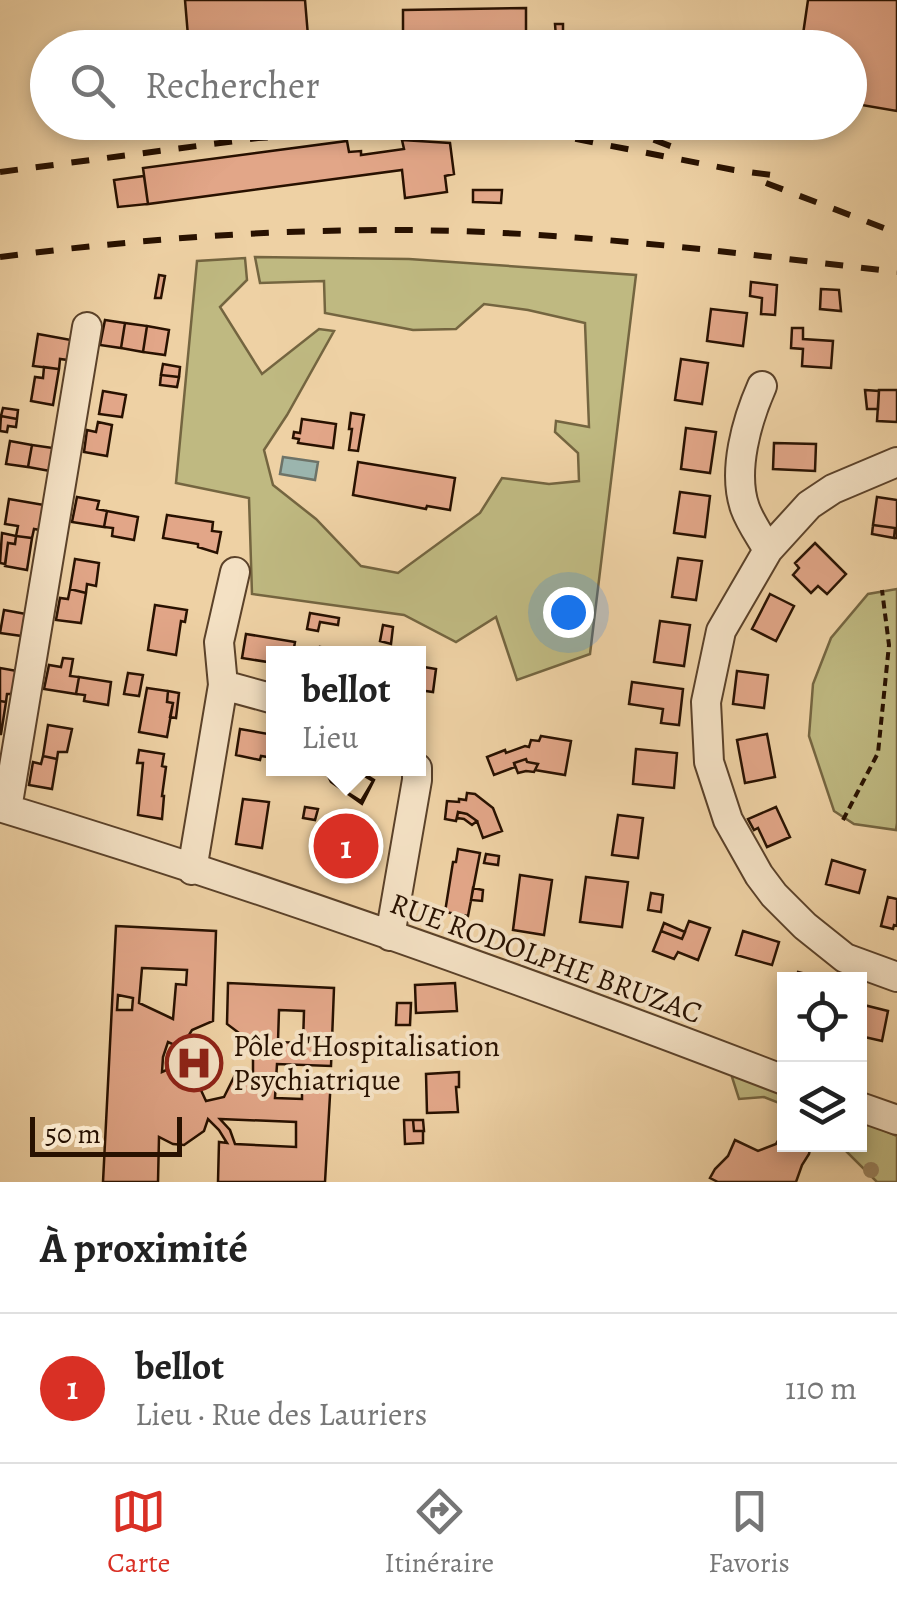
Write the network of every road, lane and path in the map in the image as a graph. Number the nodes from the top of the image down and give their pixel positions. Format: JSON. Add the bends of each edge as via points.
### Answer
{"nodes":[{"id":1,"x":87,"y":327,"type":"dead end"},
{"id":2,"x":762,"y":386,"type":"dead end"},
{"id":3,"x":897,"y":462,"type":"edge"},
{"id":4,"x":768,"y":550,"type":"junction"},
{"id":5,"x":234,"y":572,"type":"dead end"},
{"id":6,"x":882,"y":590,"type":"dead end"},
{"id":7,"x":222,"y":686,"type":"junction"},
{"id":8,"x":266,"y":697,"type":"edge"},
{"id":9,"x":417,"y":776,"type":"edge"},
{"id":10,"x":4,"y":808,"type":"edge"},
{"id":11,"x":842,"y":820,"type":"dead end"},
{"id":12,"x":192,"y":870,"type":"junction"},
{"id":13,"x":390,"y":936,"type":"junction"},
{"id":14,"x":897,"y":978,"type":"edge"},
{"id":15,"x":777,"y":1077,"type":"edge"},
{"id":16,"x":867,"y":1109,"type":"edge"},
{"id":17,"x":897,"y":1120,"type":"edge"}],
"edges":[{"from":1,"to":10,"type":"street"},
{"from":2,"to":4,"type":"street","via":[[740,466],[744,506]]},
{"from":3,"to":4,"type":"street","via":[[833,489]]},
{"from":4,"to":14,"type":"street","via":[[721,631],[706,702],[709,762],[728,820],[774,895],[845,958]]},
{"from":5,"to":7,"type":"street","via":[[220,642]]},
{"from":6,"to":11,"type":"path","via":[[889,645],[878,754]]},
{"from":7,"to":8,"type":"street"},
{"from":7,"to":12,"type":"street"},
{"from":9,"to":13,"type":"street"},
{"from":10,"to":12,"type":"street","name":"RUE RODOLPHE BRUZAC"},
{"from":12,"to":13,"type":"street","name":"RUE RODOLPHE BRUZAC"},
{"from":13,"to":15,"type":"street","name":"RUE RODOLPHE BRUZAC"},
{"from":16,"to":17,"type":"street"}]}
